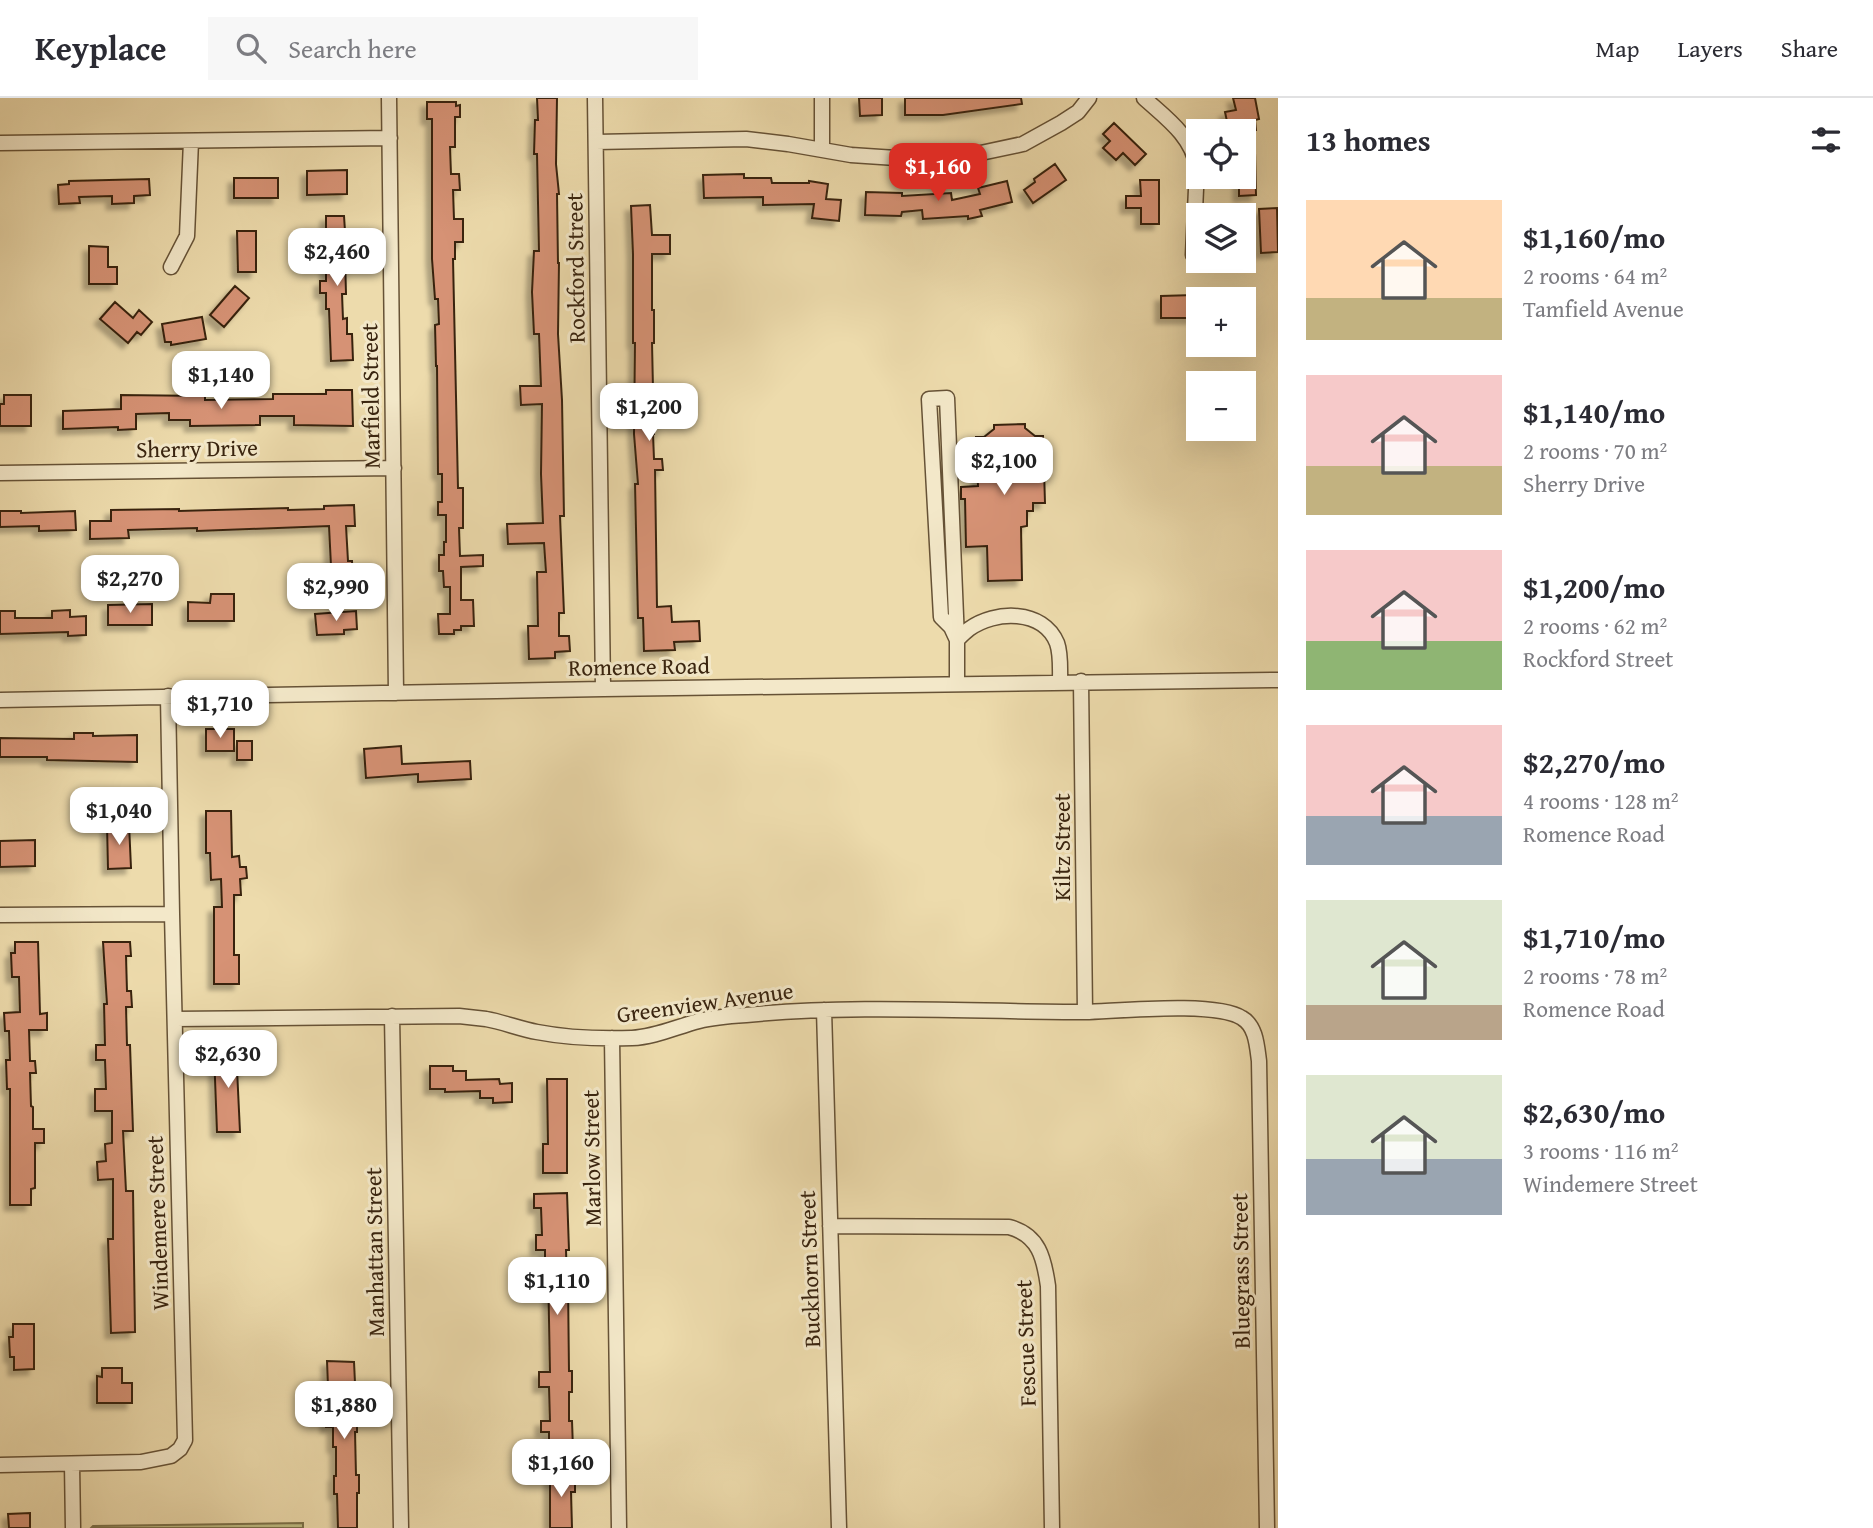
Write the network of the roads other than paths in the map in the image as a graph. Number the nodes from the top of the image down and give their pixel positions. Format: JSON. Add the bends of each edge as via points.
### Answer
{"nodes":[{"id":1,"x":389,"y":98,"type":"edge"},
{"id":2,"x":596,"y":98,"type":"edge"},
{"id":3,"x":822,"y":98,"type":"edge"},
{"id":4,"x":1089,"y":98,"type":"edge"},
{"id":5,"x":1144,"y":98,"type":"edge"},
{"id":6,"x":390,"y":138,"type":"junction"},
{"id":7,"x":191,"y":141,"type":"junction"},
{"id":8,"x":596,"y":142,"type":"junction"},
{"id":9,"x":0,"y":143,"type":"edge"},
{"id":10,"x":822,"y":150,"type":"junction"},
{"id":11,"x":1195,"y":203,"type":"edge"},
{"id":12,"x":171,"y":267,"type":"dead end"},
{"id":13,"x":394,"y":468,"type":"junction"},
{"id":14,"x":0,"y":473,"type":"edge"},
{"id":15,"x":957,"y":640,"type":"junction"},
{"id":16,"x":1278,"y":680,"type":"edge"},
{"id":17,"x":1081,"y":681,"type":"junction"},
{"id":18,"x":1060,"y":682,"type":"junction"},
{"id":19,"x":957,"y":683,"type":"junction"},
{"id":20,"x":603,"y":689,"type":"junction"},
{"id":21,"x":396,"y":693,"type":"junction"},
{"id":22,"x":168,"y":696,"type":"junction"},
{"id":23,"x":0,"y":700,"type":"edge"},
{"id":24,"x":172,"y":914,"type":"junction"},
{"id":25,"x":0,"y":915,"type":"edge"},
{"id":26,"x":824,"y":1010,"type":"junction"},
{"id":27,"x":1085,"y":1012,"type":"junction"},
{"id":28,"x":392,"y":1016,"type":"junction"},
{"id":29,"x":1242,"y":1018,"type":"joint"},
{"id":30,"x":175,"y":1019,"type":"junction"},
{"id":31,"x":612,"y":1038,"type":"junction"},
{"id":32,"x":830,"y":1226,"type":"junction"},
{"id":33,"x":72,"y":1464,"type":"junction"},
{"id":34,"x":0,"y":1465,"type":"edge"},
{"id":35,"x":74,"y":1528,"type":"edge"},
{"id":36,"x":401,"y":1528,"type":"edge"},
{"id":37,"x":619,"y":1528,"type":"edge"},
{"id":38,"x":839,"y":1528,"type":"edge"},
{"id":39,"x":1052,"y":1528,"type":"edge"},
{"id":40,"x":1267,"y":1528,"type":"edge"}],
"edges":[{"from":1,"to":6,"type":"street","name":"Marfield Street"},
{"from":2,"to":8,"type":"street","name":"Rockford Street"},
{"from":3,"to":10,"type":"street"},
{"from":4,"to":10,"type":"street","via":[[1062,123],[1001,150],[896,158]]},
{"from":5,"to":11,"type":"street","via":[[1180,131],[1195,155]]},
{"from":6,"to":7,"type":"street"},
{"from":6,"to":13,"type":"street","name":"Marfield Street"},
{"from":7,"to":9,"type":"street"},
{"from":7,"to":12,"type":"street","via":[[187,236]]},
{"from":8,"to":10,"type":"street","via":[[746,139]]},
{"from":8,"to":20,"type":"street","name":"Rockford Street"},
{"from":13,"to":14,"type":"street","name":"Sherry Drive"},
{"from":13,"to":21,"type":"street","name":"Marfield Street"},
{"from":15,"to":15,"type":"street","via":[[947,398],[929,399],[941,617]]},
{"from":15,"to":18,"type":"street","via":[[969,628],[995,617],[1031,619],[1052,633],[1058,645]]},
{"from":15,"to":19,"type":"street"},
{"from":16,"to":17,"type":"street","name":"Romence Road"},
{"from":17,"to":18,"type":"street","name":"Romence Road"},
{"from":17,"to":27,"type":"street","name":"Kiltz Street"},
{"from":18,"to":19,"type":"street","name":"Romence Road"},
{"from":19,"to":20,"type":"street","name":"Romence Road"},
{"from":20,"to":21,"type":"street","name":"Romence Road"},
{"from":21,"to":22,"type":"street","name":"Romence Road"},
{"from":22,"to":23,"type":"street","name":"Romence Road"},
{"from":22,"to":24,"type":"street","name":"Windemere Street"},
{"from":24,"to":25,"type":"street"},
{"from":24,"to":30,"type":"street","name":"Windemere Street"},
{"from":26,"to":27,"type":"street","name":"Greenview Avenue"},
{"from":26,"to":31,"type":"street","name":"Greenview Avenue","via":[[701,1020],[654,1035]]},
{"from":26,"to":32,"type":"street","name":"Buckhorn Street"},
{"from":27,"to":29,"type":"street","name":"Greenview Avenue","via":[[1200,1009]]},
{"from":28,"to":30,"type":"street","name":"Greenview Avenue"},
{"from":28,"to":31,"type":"street","name":"Greenview Avenue","via":[[472,1018],[555,1035]]},
{"from":28,"to":36,"type":"street","name":"Manhattan Street"},
{"from":29,"to":40,"type":"street","name":"Bluegrass Street","via":[[1254,1032],[1259,1061]]},
{"from":30,"to":33,"type":"street","name":"Windemere Street","via":[[185,1440],[171,1456],[141,1462]]},
{"from":31,"to":37,"type":"street","name":"Marlow Street"},
{"from":32,"to":38,"type":"street","name":"Buckhorn Street"},
{"from":32,"to":39,"type":"street","name":"Fescue Street","via":[[1009,1227],[1032,1239],[1048,1286]]},
{"from":33,"to":34,"type":"street"},
{"from":33,"to":35,"type":"street"}]}
